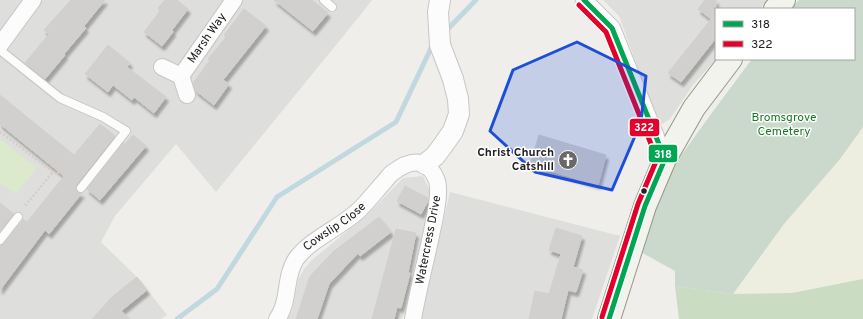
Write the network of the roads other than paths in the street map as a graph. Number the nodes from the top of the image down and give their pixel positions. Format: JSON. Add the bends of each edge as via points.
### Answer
{"nodes":[{"id":1,"x":33,"y":0,"type":"edge"},
{"id":2,"x":234,"y":0,"type":"edge"},
{"id":3,"x":324,"y":0,"type":"edge"},
{"id":4,"x":440,"y":0,"type":"edge"},
{"id":5,"x":584,"y":0,"type":"edge"},
{"id":6,"x":784,"y":0,"type":"edge"},
{"id":7,"x":332,"y":7,"type":"dead end"},
{"id":8,"x":776,"y":8,"type":"edge"},
{"id":9,"x":0,"y":45,"type":"edge"},
{"id":10,"x":0,"y":50,"type":"edge"},
{"id":11,"x":730,"y":60,"type":"edge"},
{"id":12,"x":162,"y":67,"type":"dead end"},
{"id":13,"x":181,"y":76,"type":"junction"},
{"id":14,"x":186,"y":96,"type":"dead end"},
{"id":15,"x":665,"y":159,"type":"junction"},
{"id":16,"x":425,"y":164,"type":"junction"},
{"id":17,"x":81,"y":188,"type":"road end"},
{"id":18,"x":18,"y":217,"type":"dead end"},
{"id":19,"x":0,"y":240,"type":"edge"},
{"id":20,"x":277,"y":319,"type":"edge"},
{"id":21,"x":413,"y":319,"type":"edge"},
{"id":22,"x":609,"y":319,"type":"edge"}],
"edges":[{"from":1,"to":9,"type":"street"},
{"from":2,"to":13,"type":"street","name":"Marsh Way"},
{"from":3,"to":7,"type":"lane"},
{"from":4,"to":16,"type":"street","via":[[440,45],[457,92],[459,114],[453,131],[435,156]]},
{"from":5,"to":15,"type":"street","via":[[612,28]]},
{"from":6,"to":8,"type":"main road"},
{"from":10,"to":17,"type":"lane","via":[[60,98],[103,117],[126,131]]},
{"from":11,"to":15,"type":"main road","via":[[694,108]]},
{"from":12,"to":13,"type":"street","name":"Marsh Way"},
{"from":13,"to":14,"type":"street","name":"Marsh Way"},
{"from":15,"to":22,"type":"main road","via":[[645,206]]},
{"from":16,"to":20,"type":"street","name":"Cowslip Close","via":[[415,162],[392,173],[349,219],[297,258],[291,268],[284,304]]},
{"from":16,"to":21,"type":"street","name":"Watercress Drive","via":[[434,174],[438,187],[438,204]]},
{"from":18,"to":19,"type":"lane"}]}
